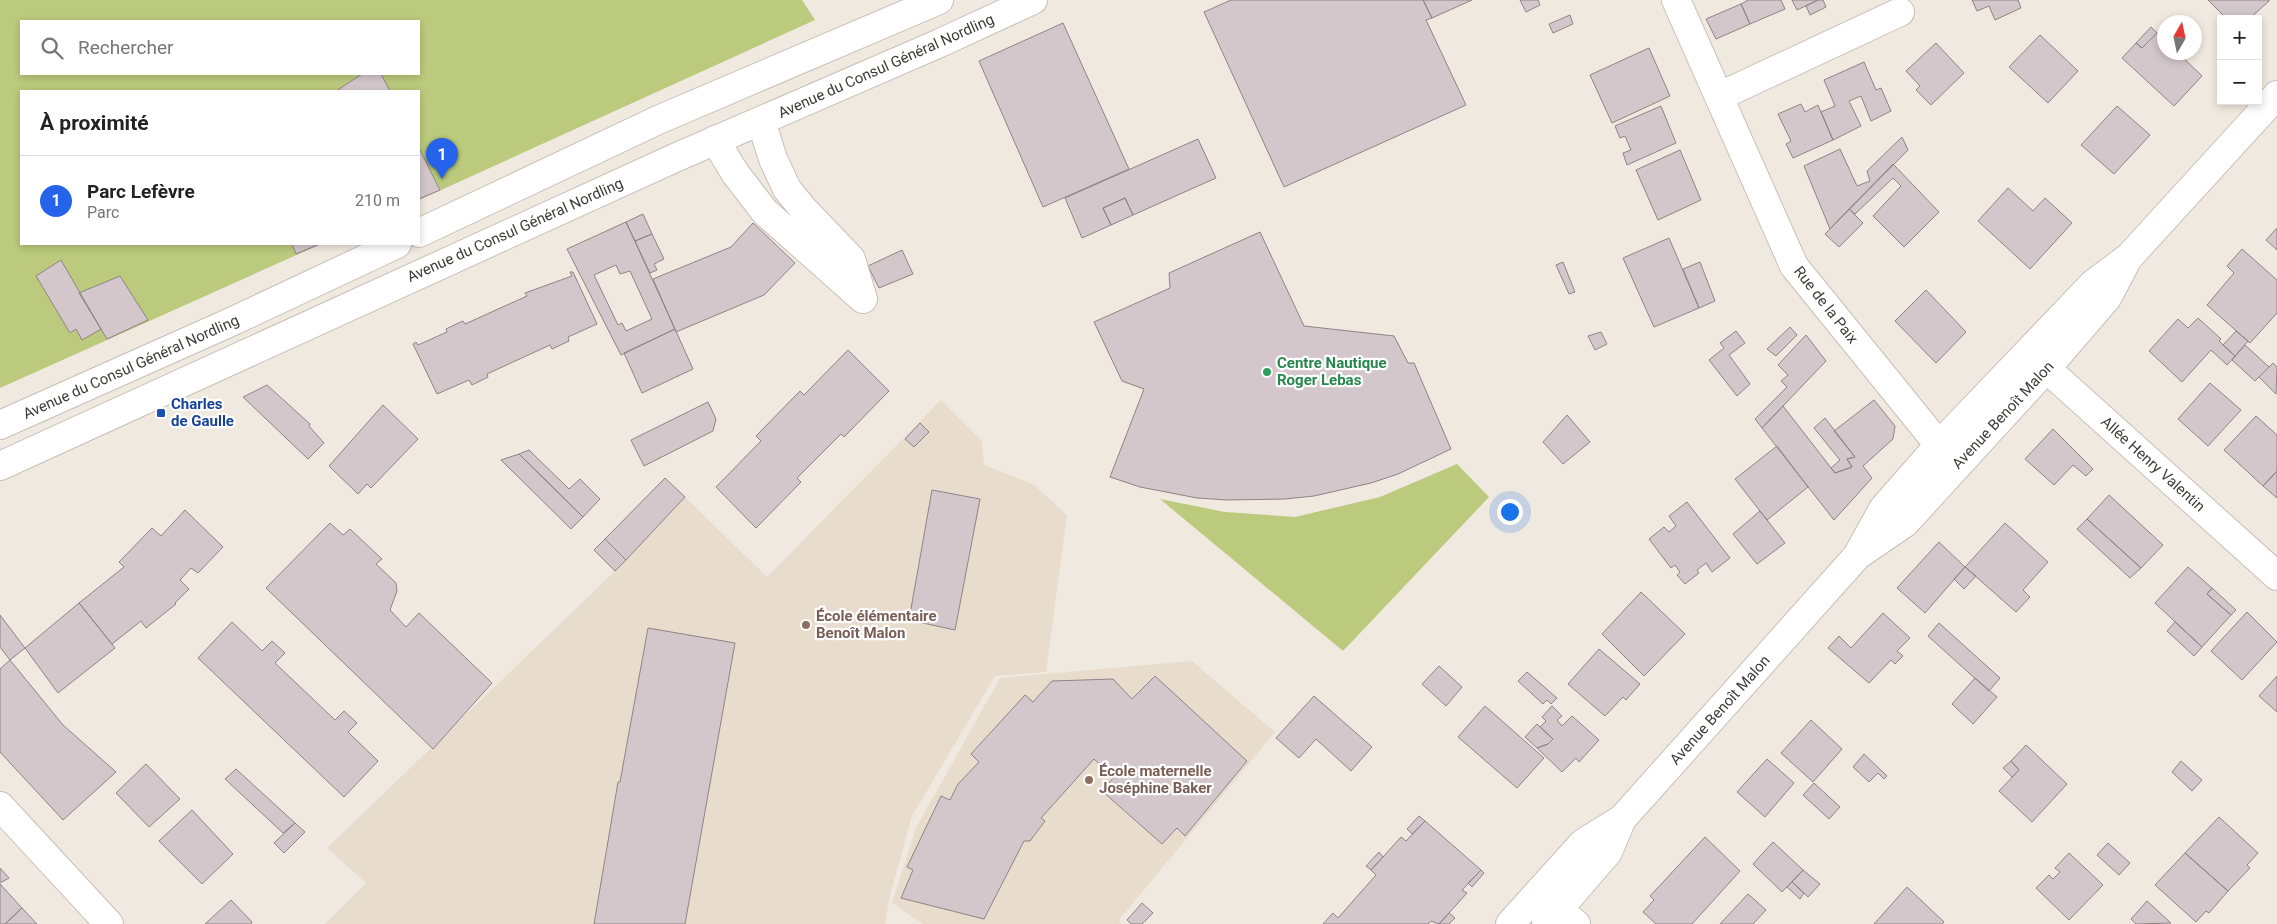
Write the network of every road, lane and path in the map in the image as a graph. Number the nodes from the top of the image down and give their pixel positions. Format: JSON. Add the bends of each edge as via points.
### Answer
{"nodes":[{"id":1,"x":939,"y":0,"type":"edge"},
{"id":2,"x":1034,"y":0,"type":"edge"},
{"id":3,"x":1676,"y":0,"type":"edge"},
{"id":4,"x":1900,"y":12,"type":"dead end"},
{"id":5,"x":2277,"y":95,"type":"edge"},
{"id":6,"x":1720,"y":96,"type":"junction"},
{"id":7,"x":761,"y":121,"type":"junction"},
{"id":8,"x":715,"y":140,"type":"junction"},
{"id":9,"x":420,"y":233,"type":"edge"},
{"id":10,"x":394,"y":245,"type":"edge"},
{"id":11,"x":2037,"y":361,"type":"junction"},
{"id":12,"x":0,"y":425,"type":"edge"},
{"id":13,"x":1939,"y":445,"type":"junction"},
{"id":14,"x":1958,"y":464,"type":"junction"},
{"id":15,"x":0,"y":466,"type":"edge"},
{"id":16,"x":1858,"y":556,"type":"junction"},
{"id":17,"x":2277,"y":576,"type":"edge"},
{"id":18,"x":0,"y":806,"type":"edge"},
{"id":19,"x":1622,"y":820,"type":"junction"},
{"id":20,"x":1538,"y":893,"type":"junction"},
{"id":21,"x":1560,"y":920,"type":"edge"},
{"id":22,"x":102,"y":922,"type":"edge"},
{"id":23,"x":1510,"y":924,"type":"edge"}],
"edges":[{"from":1,"to":9,"type":"main road","via":[[658,120]]},
{"from":2,"to":7,"type":"main road","name":"Avenue du Consul Général Nordling"},
{"from":3,"to":6,"type":"main road","name":"Rue de la Paix"},
{"from":4,"to":6,"type":"main road"},
{"from":5,"to":11,"type":"main road","name":"Avenue Benoît Malon","via":[[2129,257],[2108,298]]},
{"from":6,"to":13,"type":"main road","name":"Rue de la Paix","via":[[1794,266]]},
{"from":7,"to":8,"type":"main road","name":"Avenue du Consul Général Nordling"},
{"from":7,"to":8,"type":"main road","via":[[787,189],[850,259],[863,299],[765,212]]},
{"from":8,"to":15,"type":"main road","name":"Avenue du Consul Général Nordling"},
{"from":10,"to":12,"type":"main road","name":"Avenue du Consul Général Nordling"},
{"from":11,"to":13,"type":"main road","name":"Avenue Benoît Malon"},
{"from":11,"to":14,"type":"main road","name":"Avenue Benoît Malon"},
{"from":11,"to":17,"type":"main road","name":"Allée Henry Valentin"},
{"from":13,"to":14,"type":"main road","name":"Rue de la Paix"},
{"from":13,"to":16,"type":"main road","name":"Avenue Benoît Malon","via":[[1883,509]]},
{"from":14,"to":16,"type":"main road","name":"Avenue Benoît Malon","via":[[1905,523]]},
{"from":16,"to":19,"type":"main road","name":"Avenue Benoît Malon"},
{"from":18,"to":22,"type":"main road"},
{"from":19,"to":20,"type":"main road","name":"Avenue Benoît Malon","via":[[1583,843]]},
{"from":19,"to":21,"type":"main road","name":"Avenue Benoît Malon","via":[[1608,852]]},
{"from":20,"to":21,"type":"main road"},
{"from":20,"to":23,"type":"main road","name":"Avenue Benoît Malon"}]}
